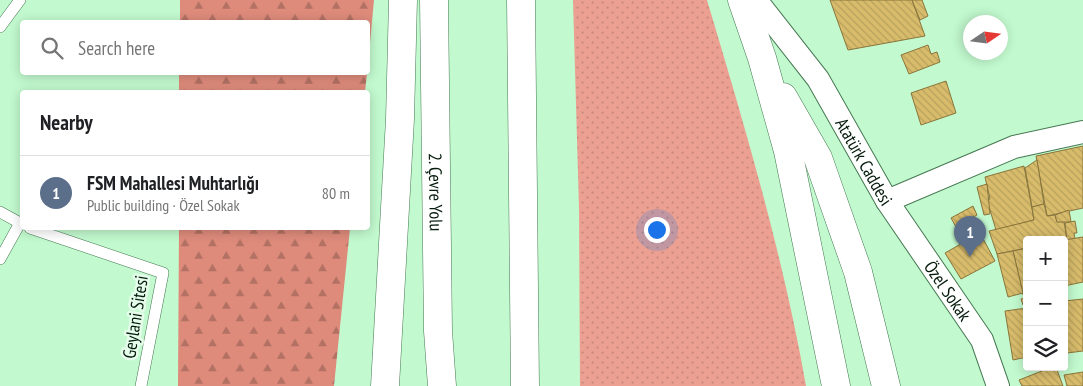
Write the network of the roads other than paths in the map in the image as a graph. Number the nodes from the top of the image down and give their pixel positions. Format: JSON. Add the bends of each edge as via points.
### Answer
{"nodes":[{"id":1,"x":20,"y":0,"type":"edge"},
{"id":2,"x":403,"y":0,"type":"edge"},
{"id":3,"x":434,"y":0,"type":"edge"},
{"id":4,"x":521,"y":0,"type":"edge"},
{"id":5,"x":526,"y":0,"type":"edge"},
{"id":6,"x":742,"y":0,"type":"edge"},
{"id":7,"x":756,"y":0,"type":"edge"},
{"id":8,"x":0,"y":27,"type":"edge"},
{"id":9,"x":762,"y":58,"type":"junction"},
{"id":10,"x":521,"y":106,"type":"junction"},
{"id":11,"x":1083,"y":132,"type":"edge"},
{"id":12,"x":887,"y":201,"type":"junction"},
{"id":13,"x":0,"y":212,"type":"edge"},
{"id":14,"x":20,"y":223,"type":"edge"},
{"id":15,"x":20,"y":230,"type":"edge"},
{"id":16,"x":39,"y":230,"type":"edge"},
{"id":17,"x":0,"y":259,"type":"edge"},
{"id":18,"x":141,"y":386,"type":"edge"},
{"id":19,"x":385,"y":386,"type":"edge"},
{"id":20,"x":442,"y":386,"type":"edge"},
{"id":21,"x":525,"y":386,"type":"edge"},
{"id":22,"x":836,"y":386,"type":"edge"},
{"id":23,"x":886,"y":386,"type":"edge"},
{"id":24,"x":998,"y":386,"type":"edge"}],
"edges":[{"from":1,"to":8,"type":"lane"},
{"from":2,"to":19,"type":"main road"},
{"from":3,"to":20,"type":"main road","name":"2. Çevre Yolu","via":[[438,331]]},
{"from":4,"to":10,"type":"main road"},
{"from":5,"to":10,"type":"main road"},
{"from":6,"to":9,"type":"main road"},
{"from":7,"to":12,"type":"street","name":"Atatürk Caddesi","via":[[818,79]]},
{"from":9,"to":22,"type":"main road","via":[[788,151]]},
{"from":9,"to":23,"type":"main road","via":[[818,158],[858,272]]},
{"from":10,"to":21,"type":"main road"},
{"from":11,"to":12,"type":"street","name":"Atatürk Caddesi","via":[[1014,147]]},
{"from":12,"to":24,"type":"street","name":"Özel Sokak","via":[[982,340]]},
{"from":13,"to":14,"type":"lane","name":"Geylani Sitesi"},
{"from":15,"to":17,"type":"lane"},
{"from":16,"to":18,"type":"lane","name":"Geylani Sitesi","via":[[163,272]]}]}
